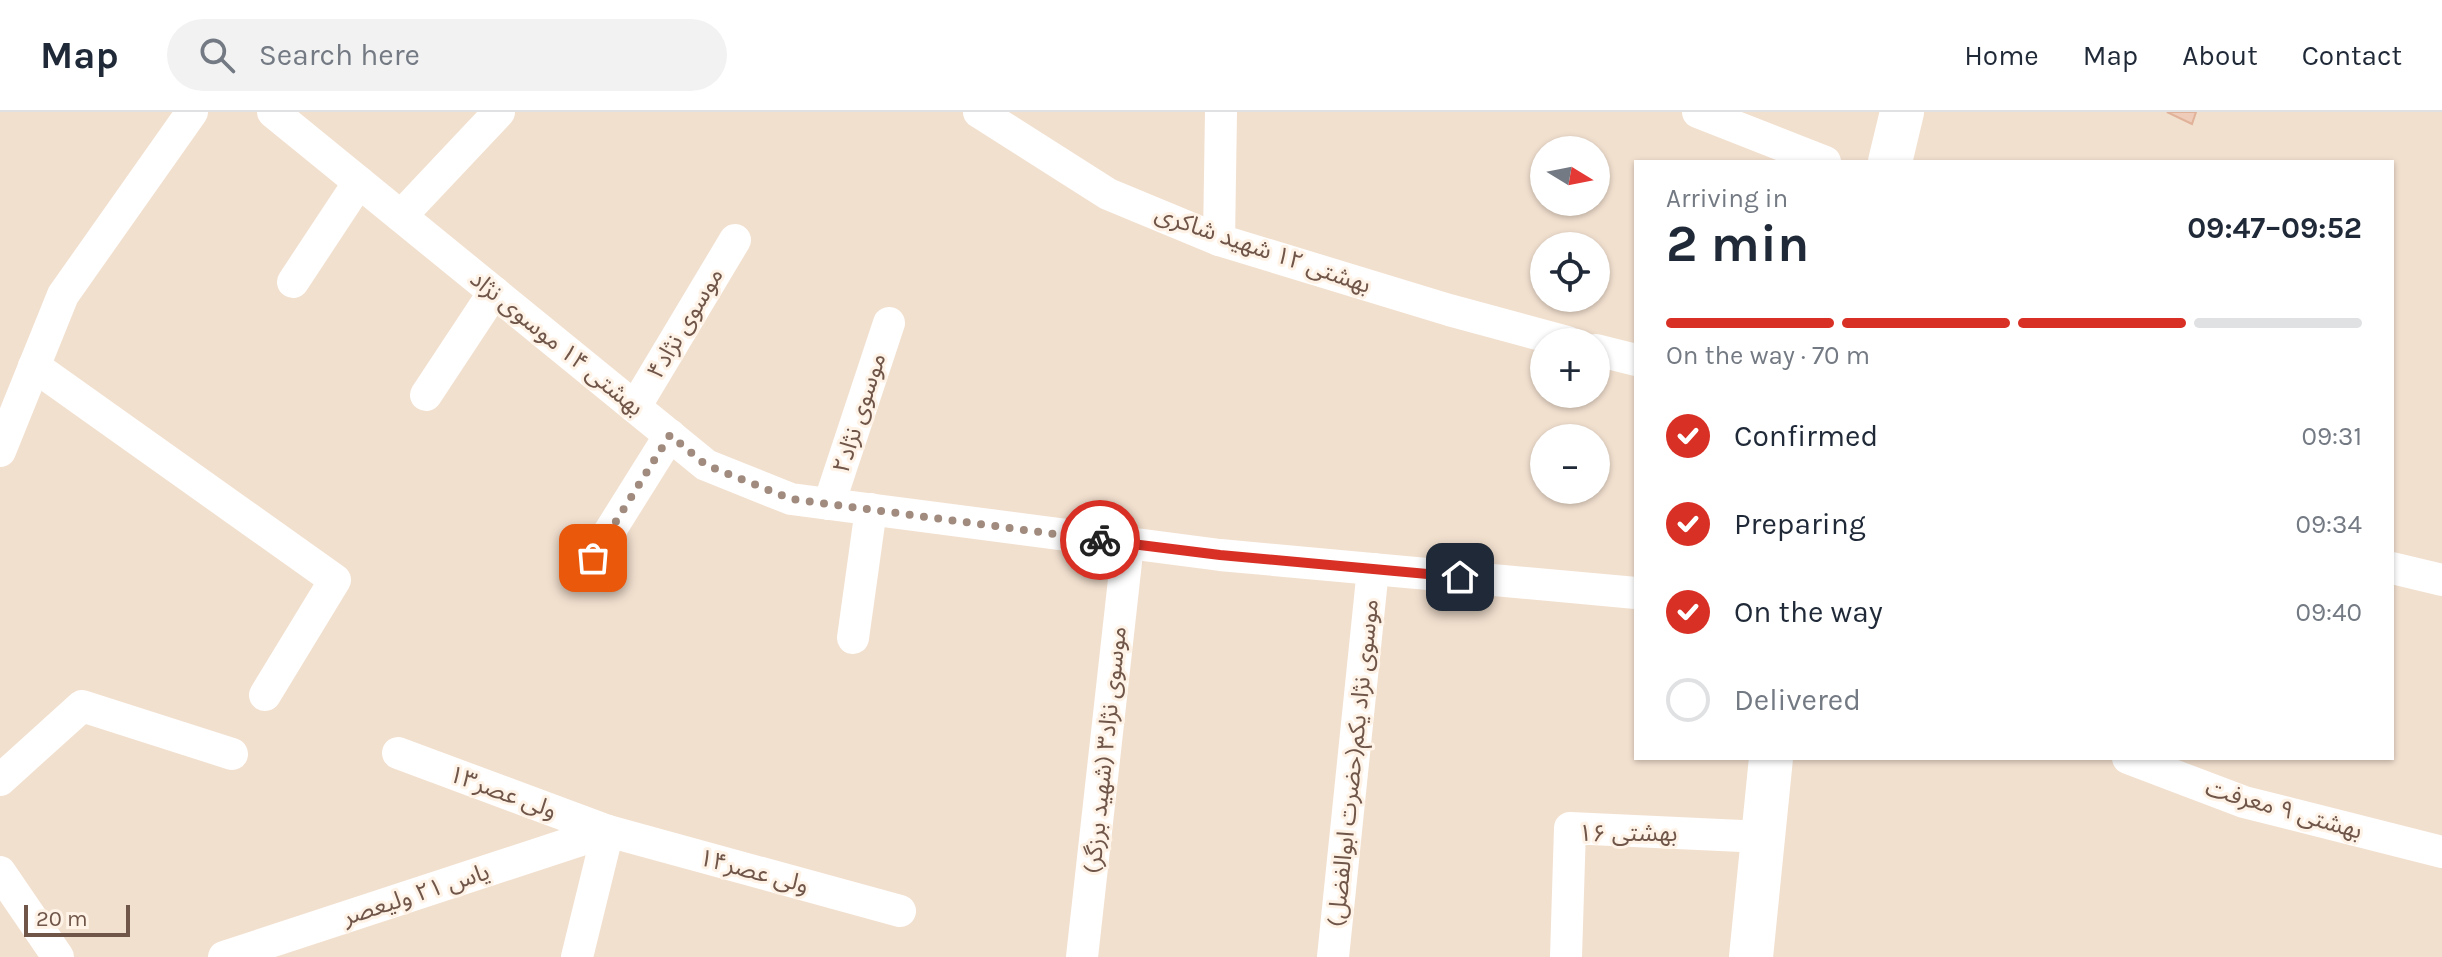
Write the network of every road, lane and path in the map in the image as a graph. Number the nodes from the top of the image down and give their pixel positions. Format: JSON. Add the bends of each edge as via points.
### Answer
{"nodes":[{"id":1,"x":192,"y":112,"type":"edge"},
{"id":2,"x":273,"y":112,"type":"edge"},
{"id":3,"x":499,"y":112,"type":"edge"},
{"id":4,"x":979,"y":112,"type":"edge"},
{"id":5,"x":1221,"y":112,"type":"edge"},
{"id":6,"x":1698,"y":112,"type":"edge"},
{"id":7,"x":1902,"y":112,"type":"edge"},
{"id":8,"x":1820,"y":160,"type":"edge"},
{"id":9,"x":1890,"y":160,"type":"edge"},
{"id":10,"x":359,"y":182,"type":"junction"},
{"id":11,"x":401,"y":216,"type":"junction"},
{"id":12,"x":735,"y":240,"type":"dead end"},
{"id":13,"x":1219,"y":240,"type":"junction"},
{"id":14,"x":293,"y":282,"type":"dead end"},
{"id":15,"x":494,"y":292,"type":"junction"},
{"id":16,"x":889,"y":323,"type":"dead end"},
{"id":17,"x":1530,"y":332,"type":"edge"},
{"id":18,"x":1610,"y":354,"type":"edge"},
{"id":19,"x":1634,"y":360,"type":"edge"},
{"id":20,"x":34,"y":366,"type":"junction"},
{"id":21,"x":426,"y":395,"type":"dead end"},
{"id":22,"x":635,"y":407,"type":"junction"},
{"id":23,"x":670,"y":435,"type":"junction"},
{"id":24,"x":0,"y":451,"type":"edge"},
{"id":25,"x":829,"y":504,"type":"junction"},
{"id":26,"x":871,"y":509,"type":"junction"},
{"id":27,"x":1128,"y":544,"type":"junction"},
{"id":28,"x":593,"y":558,"type":"dead end"},
{"id":29,"x":2394,"y":568,"type":"edge"},
{"id":30,"x":1373,"y":569,"type":"junction"},
{"id":31,"x":2442,"y":580,"type":"edge"},
{"id":32,"x":1634,"y":593,"type":"edge"},
{"id":33,"x":853,"y":638,"type":"dead end"},
{"id":34,"x":265,"y":695,"type":"dead end"},
{"id":35,"x":398,"y":753,"type":"dead end"},
{"id":36,"x":232,"y":754,"type":"dead end"},
{"id":37,"x":1771,"y":760,"type":"edge"},
{"id":38,"x":2133,"y":760,"type":"edge"},
{"id":39,"x":0,"y":780,"type":"edge"},
{"id":40,"x":608,"y":831,"type":"junction"},
{"id":41,"x":1763,"y":837,"type":"junction"},
{"id":42,"x":2442,"y":852,"type":"edge"},
{"id":43,"x":0,"y":872,"type":"edge"},
{"id":44,"x":900,"y":911,"type":"dead end"},
{"id":45,"x":58,"y":957,"type":"edge"},
{"id":46,"x":224,"y":957,"type":"edge"},
{"id":47,"x":577,"y":957,"type":"edge"},
{"id":48,"x":1082,"y":957,"type":"edge"},
{"id":49,"x":1333,"y":957,"type":"edge"},
{"id":50,"x":1566,"y":957,"type":"edge"},
{"id":51,"x":1751,"y":957,"type":"edge"}],
"edges":[{"from":1,"to":20,"type":"street","via":[[63,295]]},
{"from":2,"to":10,"type":"street","name":"بهشتی ۱۴ موسوی نژاد"},
{"from":3,"to":11,"type":"street"},
{"from":4,"to":13,"type":"street","name":"بهشتی ۱۲ شهید شاکری","via":[[1108,194]]},
{"from":5,"to":13,"type":"street"},
{"from":6,"to":8,"type":"street"},
{"from":7,"to":9,"type":"street"},
{"from":10,"to":11,"type":"street","name":"بهشتی ۱۴ موسوی نژاد"},
{"from":10,"to":14,"type":"street"},
{"from":11,"to":15,"type":"street","name":"بهشتی ۱۴ موسوی نژاد"},
{"from":12,"to":22,"type":"street","name":"موسوی نژاد۴"},
{"from":13,"to":17,"type":"street","name":"بهشتی ۱۲ شهید شاکری"},
{"from":15,"to":21,"type":"street"},
{"from":15,"to":22,"type":"street","name":"بهشتی ۱۴ موسوی نژاد"},
{"from":16,"to":25,"type":"street","name":"موسوی نژاد۲"},
{"from":18,"to":19,"type":"street"},
{"from":20,"to":24,"type":"street"},
{"from":20,"to":34,"type":"street","via":[[335,580]]},
{"from":22,"to":23,"type":"street","name":"بهشتی ۱۴ موسوی نژاد"},
{"from":23,"to":25,"type":"street","name":"بهشتی ۱۴ موسوی نژاد","via":[[706,465],[791,499]]},
{"from":23,"to":28,"type":"street"},
{"from":25,"to":26,"type":"street","name":"بهشتی ۱۴ موسوی نژاد"},
{"from":26,"to":27,"type":"street","name":"بهشتی ۱۴ موسوی نژاد"},
{"from":26,"to":33,"type":"street"},
{"from":27,"to":30,"type":"street","name":"بهشتی ۱۴ موسوی نژاد"},
{"from":27,"to":48,"type":"street","name":"موسوی نژاد۳ (شهید برزگر)"},
{"from":29,"to":31,"type":"street"},
{"from":30,"to":32,"type":"street","name":"بهشتی ۱۴ موسوی نژاد"},
{"from":30,"to":49,"type":"street","name":"موسوی نژاد یکم(حضرت ابوالفضل)"},
{"from":35,"to":40,"type":"street","name":"ولی عصر۱۳"},
{"from":36,"to":39,"type":"street","via":[[82,706]]},
{"from":37,"to":41,"type":"street"},
{"from":38,"to":42,"type":"street","name":"بهشتی ۹ معرفت","via":[[2244,802]]},
{"from":40,"to":44,"type":"street","name":"ولی عصر۱۴"},
{"from":40,"to":46,"type":"street","name":"یاس ۲۱ ولیعصر"},
{"from":40,"to":47,"type":"street"},
{"from":41,"to":50,"type":"street","name":"بهشتی ۱۶","via":[[1570,828]]},
{"from":41,"to":51,"type":"street"},
{"from":43,"to":45,"type":"street"}]}
